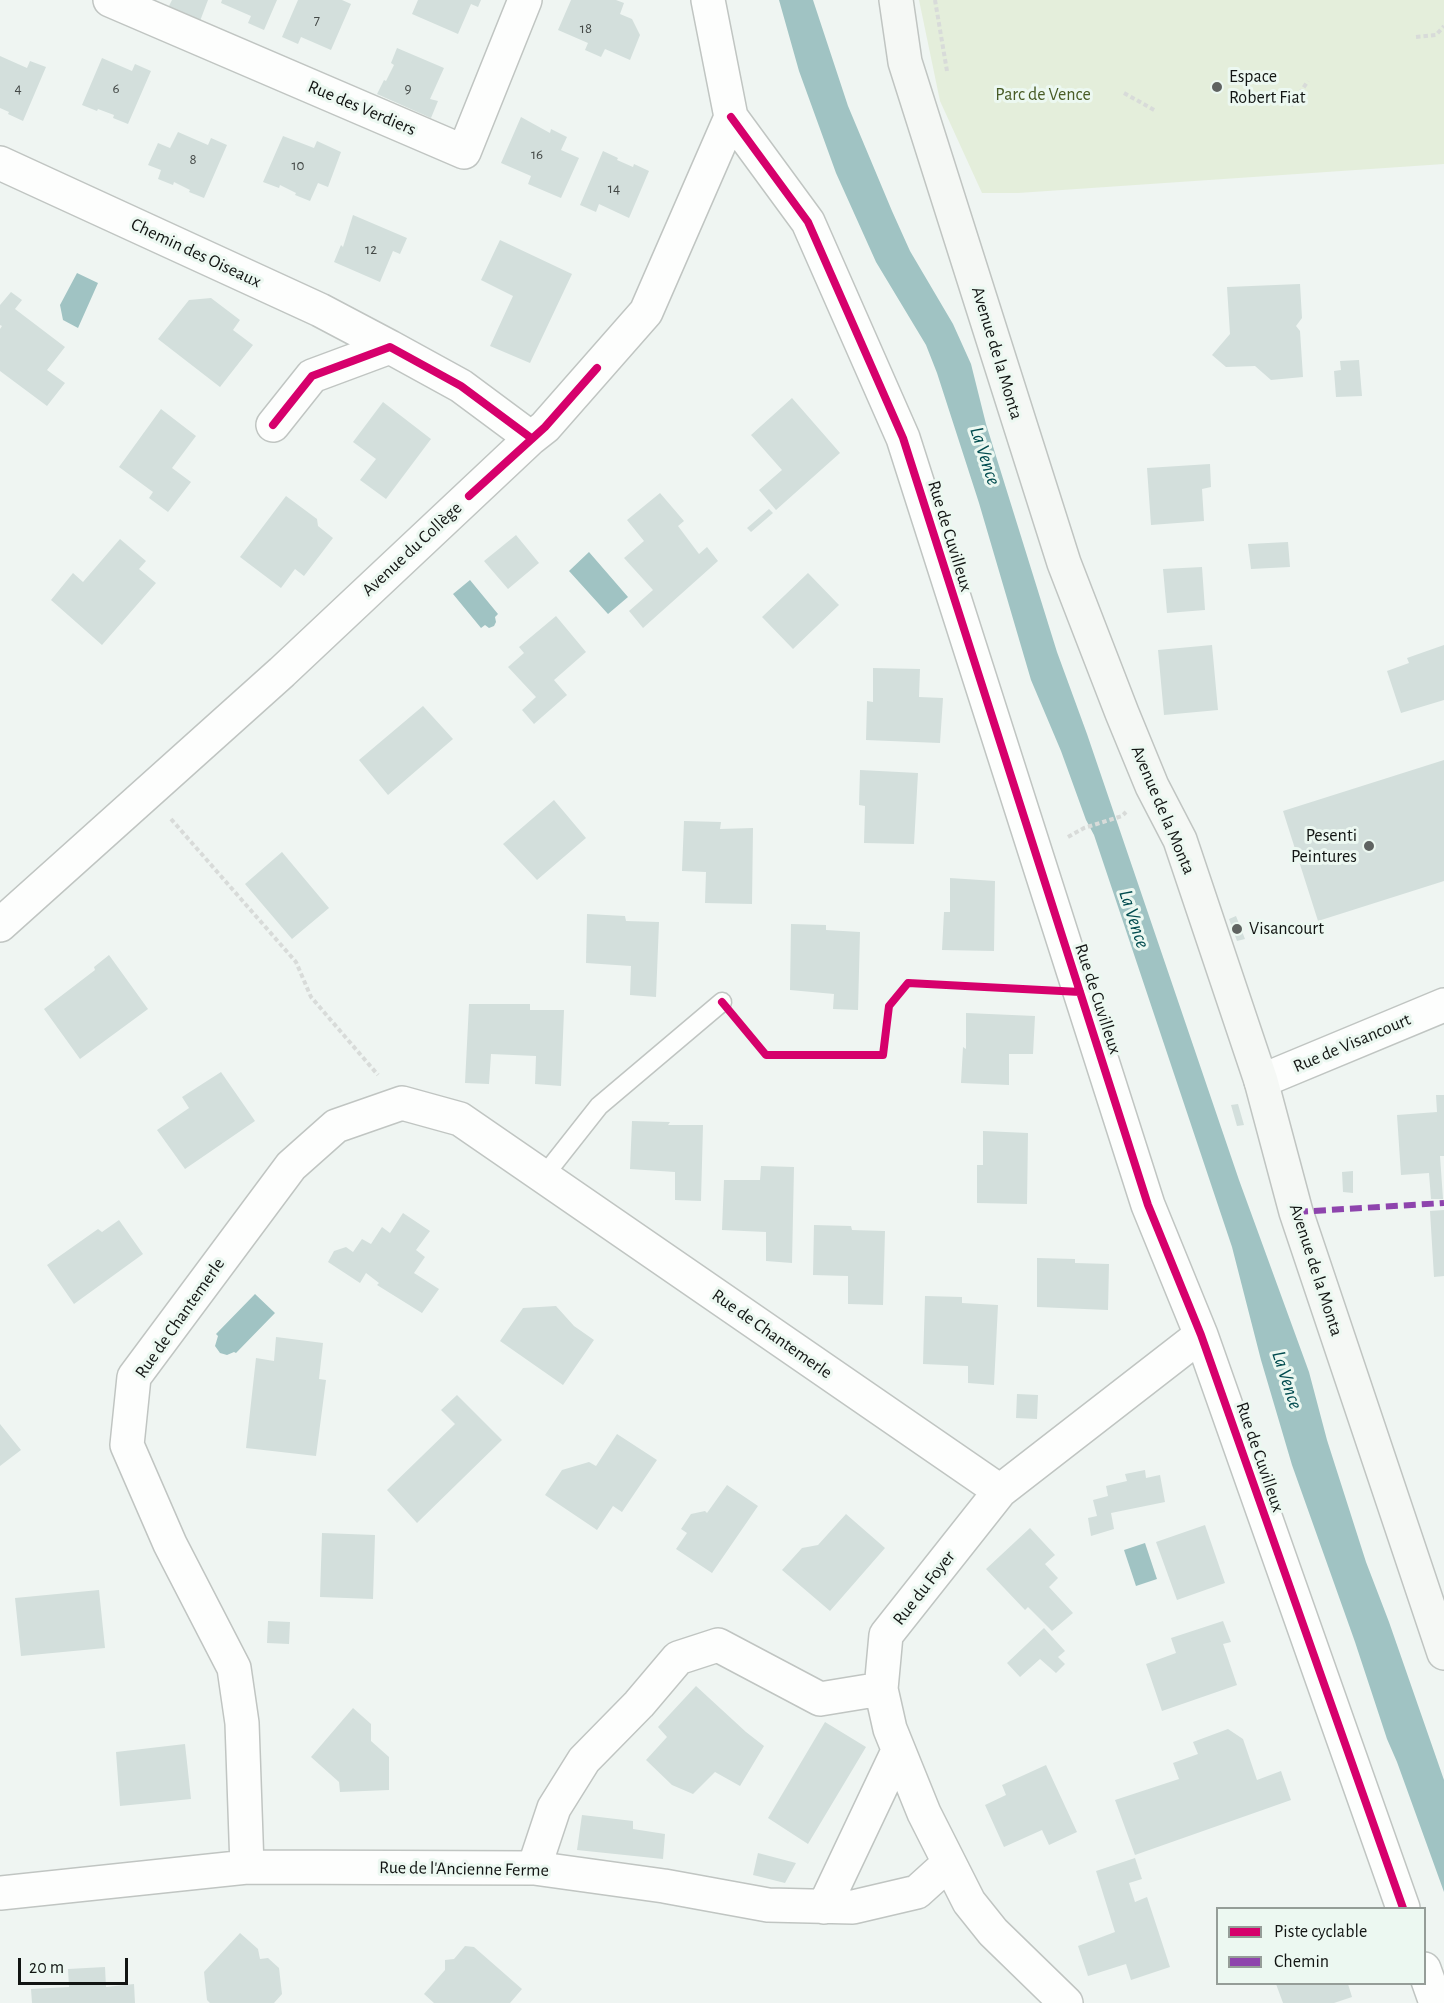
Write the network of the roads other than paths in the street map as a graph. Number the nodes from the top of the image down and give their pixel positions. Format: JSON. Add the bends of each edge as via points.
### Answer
{"nodes":[{"id":1,"x":110,"y":0,"type":"edge"},
{"id":2,"x":525,"y":0,"type":"edge"},
{"id":3,"x":708,"y":0,"type":"edge"},
{"id":4,"x":896,"y":0,"type":"edge"},
{"id":5,"x":731,"y":117,"type":"junction"},
{"id":6,"x":0,"y":163,"type":"edge"},
{"id":7,"x":390,"y":347,"type":"junction"},
{"id":8,"x":273,"y":424,"type":"dead end"},
{"id":9,"x":531,"y":438,"type":"junction"},
{"id":10,"x":0,"y":925,"type":"edge"},
{"id":11,"x":722,"y":1002,"type":"road end"},
{"id":12,"x":1444,"y":1005,"type":"edge"},
{"id":13,"x":1261,"y":1081,"type":"junction"},
{"id":14,"x":543,"y":1177,"type":"junction"},
{"id":15,"x":1201,"y":1335,"type":"junction"},
{"id":16,"x":1000,"y":1491,"type":"junction"},
{"id":17,"x":1444,"y":1653,"type":"edge"},
{"id":18,"x":881,"y":1689,"type":"junction"},
{"id":19,"x":898,"y":1751,"type":"junction"},
{"id":20,"x":949,"y":1863,"type":"junction"},
{"id":21,"x":248,"y":1867,"type":"junction"},
{"id":22,"x":534,"y":1868,"type":"junction"},
{"id":23,"x":0,"y":1893,"type":"edge"},
{"id":24,"x":824,"y":1907,"type":"junction"},
{"id":25,"x":1403,"y":1907,"type":"edge"},
{"id":26,"x":1426,"y":1972,"type":"edge"},
{"id":27,"x":1066,"y":2003,"type":"edge"},
{"id":28,"x":1436,"y":2003,"type":"edge"}],
"edges":[{"from":1,"to":2,"type":"street","name":"Rue des Verdiers","via":[[464,152]]},
{"from":3,"to":5,"type":"street"},
{"from":4,"to":13,"type":"street","name":"Avenue de la Monta","via":[[905,62],[1061,552],[1152,786],[1180,840]]},
{"from":5,"to":9,"type":"street","name":"Avenue du Collège","via":[[646,312]]},
{"from":5,"to":15,"type":"street","name":"Rue de Cuvilleux","via":[[808,222],[903,438],[1148,1205]]},
{"from":6,"to":7,"type":"street","name":"Chemin des Oiseaux","via":[[320,310]]},
{"from":7,"to":8,"type":"street","via":[[312,376]]},
{"from":7,"to":9,"type":"street","name":"Chemin des Oiseaux","via":[[461,386]]},
{"from":9,"to":10,"type":"street","name":"Avenue du Collège","via":[[282,672]]},
{"from":11,"to":14,"type":"lane","via":[[599,1106]]},
{"from":12,"to":13,"type":"street","name":"Rue de Visancourt"},
{"from":13,"to":17,"type":"street","name":"Avenue de la Monta","via":[[1296,1212]]},
{"from":14,"to":16,"type":"street","name":"Rue de Chantemerle"},
{"from":14,"to":21,"type":"street","name":"Rue de Chantemerle","via":[[460,1119],[402,1103],[336,1126],[291,1166],[134,1377],[127,1444],[170,1544],[234,1668],[242,1723]]},
{"from":15,"to":16,"type":"street","name":"Rue du Foyer"},
{"from":15,"to":25,"type":"street","name":"Rue de Cuvilleux"},
{"from":16,"to":18,"type":"street","name":"Rue du Foyer","via":[[886,1635]]},
{"from":18,"to":19,"type":"street","name":"Rue du Foyer"},
{"from":18,"to":22,"type":"street","via":[[820,1699],[718,1645],[678,1658],[584,1760],[554,1808]]},
{"from":19,"to":20,"type":"street","name":"Rue du Foyer"},
{"from":19,"to":24,"type":"street"},
{"from":20,"to":24,"type":"street","name":"Rue de l'Ancienne Ferme","via":[[917,1892],[853,1907]]},
{"from":20,"to":27,"type":"street","name":"Rue du Foyer","via":[[969,1902],[993,1932]]},
{"from":21,"to":22,"type":"street","name":"Rue de l'Ancienne Ferme"},
{"from":21,"to":23,"type":"street","name":"Rue de l'Ancienne Ferme"},
{"from":22,"to":24,"type":"street","name":"Rue de l'Ancienne Ferme","via":[[768,1905]]},
{"from":26,"to":28,"type":"street"}]}
